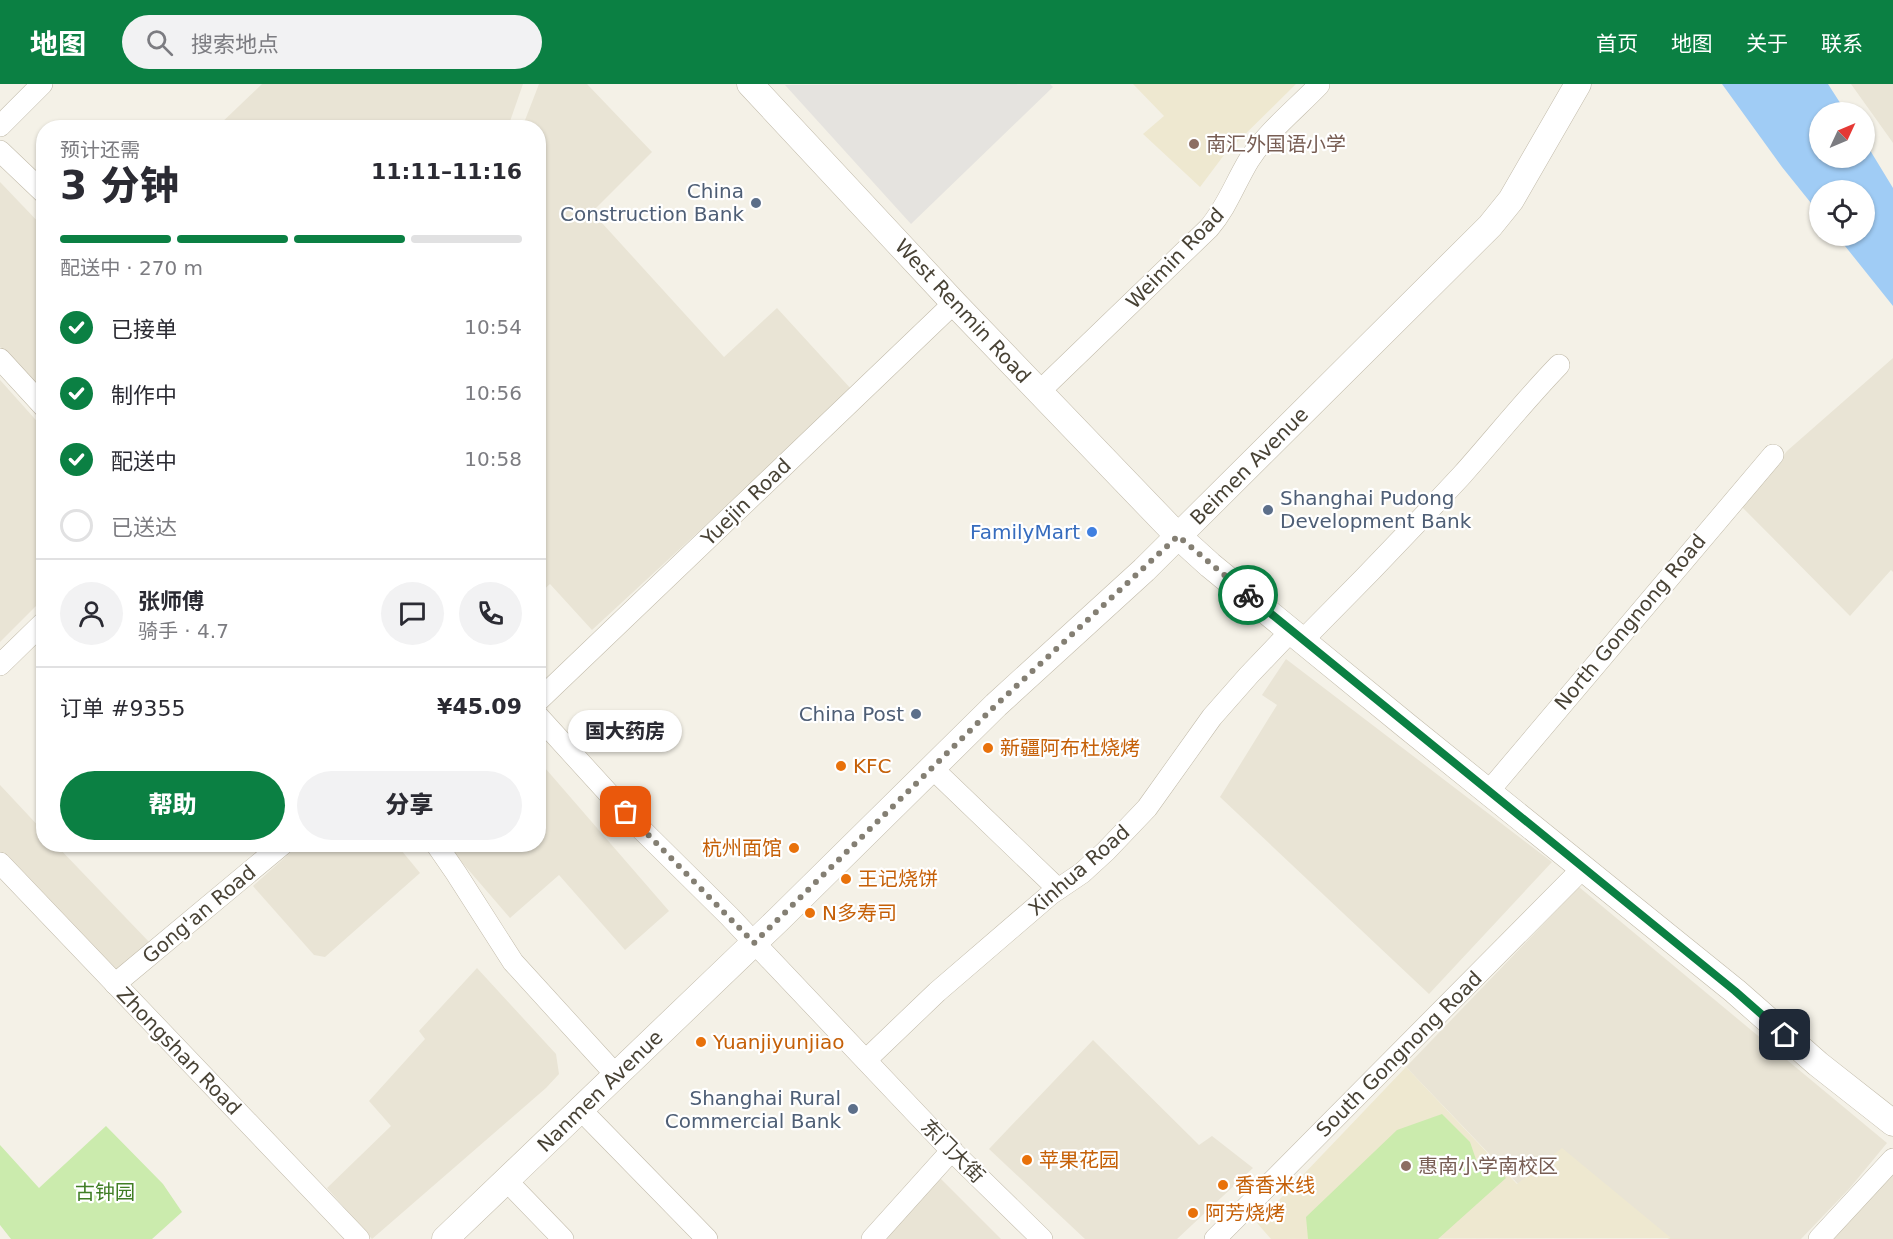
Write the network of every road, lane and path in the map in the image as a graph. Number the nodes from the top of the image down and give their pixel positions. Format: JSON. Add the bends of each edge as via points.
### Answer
{"nodes":[{"id":1,"x":42,"y":84,"type":"edge"},
{"id":2,"x":1578,"y":84,"type":"edge"},
{"id":3,"x":1319,"y":85,"type":"edge"},
{"id":4,"x":758,"y":87,"type":"edge"},
{"id":5,"x":0,"y":126,"type":"edge"},
{"id":6,"x":0,"y":151,"type":"edge"},
{"id":7,"x":36,"y":185,"type":"edge"},
{"id":8,"x":954,"y":303,"type":"junction"},
{"id":9,"x":0,"y":359,"type":"edge"},
{"id":10,"x":1559,"y":365,"type":"dead end"},
{"id":11,"x":1040,"y":392,"type":"junction"},
{"id":12,"x":36,"y":398,"type":"edge"},
{"id":13,"x":1773,"y":455,"type":"dead end"},
{"id":14,"x":1178,"y":536,"type":"junction"},
{"id":15,"x":36,"y":630,"type":"edge"},
{"id":16,"x":1297,"y":635,"type":"junction"},
{"id":17,"x":0,"y":665,"type":"edge"},
{"id":18,"x":546,"y":692,"type":"edge"},
{"id":19,"x":546,"y":725,"type":"edge"},
{"id":20,"x":932,"y":768,"type":"junction"},
{"id":21,"x":1489,"y":791,"type":"junction"},
{"id":22,"x":273,"y":852,"type":"edge"},
{"id":23,"x":442,"y":852,"type":"edge"},
{"id":24,"x":0,"y":863,"type":"edge"},
{"id":25,"x":1583,"y":868,"type":"junction"},
{"id":26,"x":1058,"y":889,"type":"junction"},
{"id":27,"x":754,"y":943,"type":"junction"},
{"id":28,"x":115,"y":984,"type":"junction"},
{"id":29,"x":866,"y":1060,"type":"junction"},
{"id":30,"x":616,"y":1075,"type":"junction"},
{"id":31,"x":580,"y":1109,"type":"junction"},
{"id":32,"x":1893,"y":1123,"type":"edge"},
{"id":33,"x":952,"y":1150,"type":"junction"},
{"id":34,"x":1893,"y":1158,"type":"edge"},
{"id":35,"x":506,"y":1180,"type":"junction"},
{"id":36,"x":359,"y":1239,"type":"edge"},
{"id":37,"x":445,"y":1239,"type":"edge"},
{"id":38,"x":562,"y":1239,"type":"edge"},
{"id":39,"x":706,"y":1239,"type":"edge"},
{"id":40,"x":872,"y":1239,"type":"edge"},
{"id":41,"x":1042,"y":1239,"type":"edge"},
{"id":42,"x":1215,"y":1239,"type":"edge"},
{"id":43,"x":1819,"y":1239,"type":"edge"}],
"edges":[{"from":1,"to":5,"type":"street"},
{"from":2,"to":14,"type":"street","name":"Beimen Avenue","via":[[1511,200],[1490,226]]},
{"from":3,"to":11,"type":"street","name":"Weimin Road","via":[[1250,159],[1224,209],[1209,228]]},
{"from":4,"to":8,"type":"street","name":"West Renmin Road"},
{"from":6,"to":7,"type":"street"},
{"from":8,"to":11,"type":"street","name":"West Renmin Road"},
{"from":8,"to":18,"type":"street","name":"Yuejin Road"},
{"from":9,"to":12,"type":"street"},
{"from":10,"to":16,"type":"street","name":"Xinhua Road","via":[[1403,539]]},
{"from":11,"to":14,"type":"street","name":"West Renmin Road"},
{"from":13,"to":21,"type":"street","name":"North Gongnong Road"},
{"from":14,"to":16,"type":"street","name":"West Renmin Road"},
{"from":14,"to":20,"type":"street","name":"Beimen Avenue"},
{"from":15,"to":17,"type":"street"},
{"from":16,"to":21,"type":"street","name":"West Renmin Road"},
{"from":16,"to":26,"type":"street","name":"Xinhua Road","via":[[1249,675],[1212,717],[1147,808],[1082,873]]},
{"from":19,"to":27,"type":"street","name":"东门大街","via":[[640,828]]},
{"from":20,"to":26,"type":"street"},
{"from":20,"to":27,"type":"street","name":"Beimen Avenue"},
{"from":21,"to":25,"type":"street","name":"West Renmin Road"},
{"from":22,"to":28,"type":"street","name":"Gong'an Road"},
{"from":23,"to":30,"type":"street","via":[[513,962]]},
{"from":24,"to":28,"type":"street","name":"Zhongshan Road"},
{"from":25,"to":32,"type":"street","name":"West Renmin Road"},
{"from":25,"to":42,"type":"street","name":"South Gongnong Road"},
{"from":26,"to":29,"type":"street","name":"Xinhua Road","via":[[937,992]]},
{"from":27,"to":29,"type":"street","name":"东门大街"},
{"from":27,"to":30,"type":"street","name":"Nanmen Avenue"},
{"from":28,"to":36,"type":"street","name":"Zhongshan Road"},
{"from":29,"to":33,"type":"street","name":"东门大街"},
{"from":30,"to":31,"type":"street","name":"Nanmen Avenue"},
{"from":31,"to":35,"type":"street","name":"Nanmen Avenue"},
{"from":31,"to":39,"type":"street"},
{"from":33,"to":40,"type":"street"},
{"from":33,"to":41,"type":"street","name":"东门大街"},
{"from":34,"to":43,"type":"street"},
{"from":35,"to":37,"type":"street","name":"Nanmen Avenue"},
{"from":35,"to":38,"type":"street"}]}
